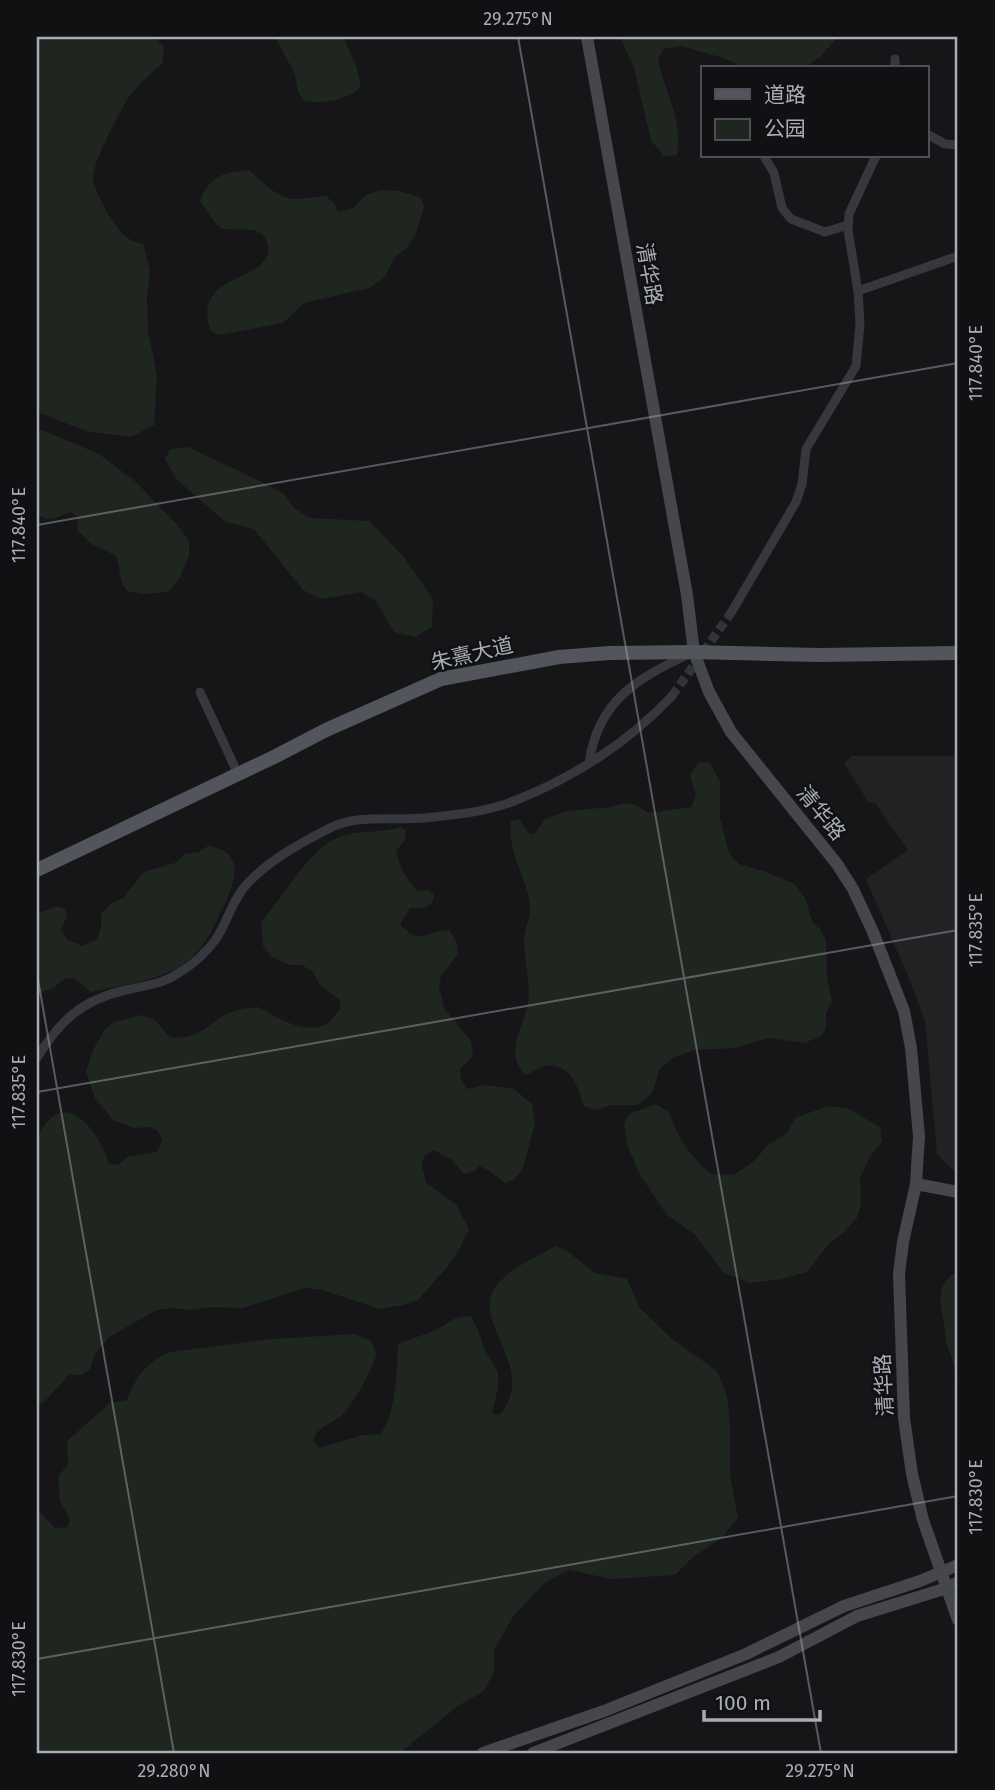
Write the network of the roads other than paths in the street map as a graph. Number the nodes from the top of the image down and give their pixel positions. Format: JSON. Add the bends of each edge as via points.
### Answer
{"nodes":[{"id":1,"x":587,"y":37,"type":"edge"},
{"id":2,"x":928,"y":135,"type":"edge"},
{"id":3,"x":958,"y":145,"type":"edge"},
{"id":4,"x":765,"y":158,"type":"edge"},
{"id":5,"x":875,"y":158,"type":"edge"},
{"id":6,"x":848,"y":225,"type":"junction"},
{"id":7,"x":958,"y":256,"type":"edge"},
{"id":8,"x":858,"y":291,"type":"junction"},
{"id":9,"x":730,"y":613,"type":"tunnel mouth"},
{"id":10,"x":694,"y":652,"type":"junction"},
{"id":11,"x":958,"y":653,"type":"edge"},
{"id":12,"x":200,"y":692,"type":"dead end"},
{"id":13,"x":673,"y":696,"type":"tunnel mouth"},
{"id":14,"x":589,"y":763,"type":"junction"},
{"id":15,"x":238,"y":774,"type":"junction"},
{"id":16,"x":37,"y":870,"type":"edge"},
{"id":17,"x":37,"y":1058,"type":"edge"},
{"id":18,"x":916,"y":1184,"type":"junction"},
{"id":19,"x":958,"y":1192,"type":"edge"},
{"id":20,"x":958,"y":1565,"type":"edge"},
{"id":21,"x":942,"y":1573,"type":"junction"},
{"id":22,"x":953,"y":1585,"type":"edge"},
{"id":23,"x":958,"y":1620,"type":"edge"},
{"id":24,"x":483,"y":1753,"type":"edge"},
{"id":25,"x":533,"y":1753,"type":"edge"}],
"edges":[{"from":1,"to":10,"type":"main road","name":"清华路"},
{"from":2,"to":3,"type":"street"},
{"from":4,"to":6,"type":"street","via":[[774,173],[782,208],[791,219],[825,232]]},
{"from":5,"to":6,"type":"street"},
{"from":6,"to":8,"type":"street"},
{"from":7,"to":8,"type":"street"},
{"from":8,"to":9,"type":"street","via":[[856,366],[806,449],[796,502]]},
{"from":10,"to":11,"type":"main road","name":"朱熹大道"},
{"from":10,"to":14,"type":"street","via":[[653,671],[618,699],[595,732]]},
{"from":10,"to":15,"type":"main road","name":"朱熹大道","via":[[559,657],[441,679]]},
{"from":10,"to":18,"type":"main road","name":"清华路","via":[[731,732],[837,864],[873,932],[904,1011],[911,1048],[919,1136]]},
{"from":12,"to":15,"type":"street"},
{"from":13,"to":14,"type":"street","via":[[649,721]]},
{"from":14,"to":17,"type":"street","via":[[513,802],[424,818],[355,820],[327,829],[246,884],[216,939],[190,965],[154,984],[106,995],[80,1007],[51,1035]]},
{"from":15,"to":16,"type":"main road","name":"朱熹大道"},
{"from":18,"to":19,"type":"main road"},
{"from":18,"to":21,"type":"main road","name":"清华路","via":[[899,1274],[904,1418],[923,1520]]},
{"from":20,"to":21,"type":"main road"},
{"from":21,"to":22,"type":"main road","name":"清华路"},
{"from":21,"to":24,"type":"main road","via":[[844,1606],[746,1654],[604,1711]]},
{"from":22,"to":23,"type":"main road","name":"清华路"},
{"from":22,"to":25,"type":"main road","via":[[857,1616],[779,1657]]}]}
